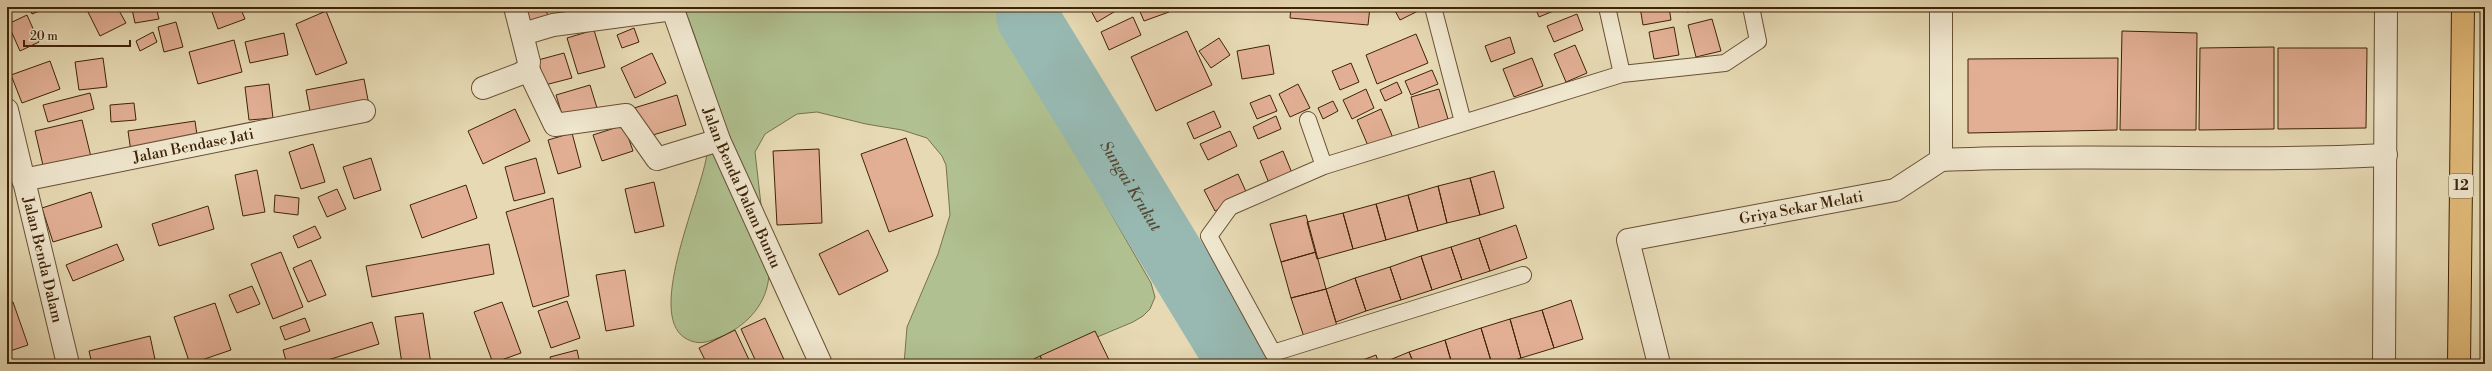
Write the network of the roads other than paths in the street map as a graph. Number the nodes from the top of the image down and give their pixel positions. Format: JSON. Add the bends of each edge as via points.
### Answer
{"nodes":[{"id":1,"x":515,"y":7,"type":"edge"},
{"id":2,"x":1433,"y":7,"type":"edge"},
{"id":3,"x":1607,"y":7,"type":"edge"},
{"id":4,"x":1751,"y":7,"type":"edge"},
{"id":5,"x":1941,"y":7,"type":"edge"},
{"id":6,"x":2386,"y":7,"type":"edge"},
{"id":7,"x":2463,"y":7,"type":"edge"},
{"id":8,"x":673,"y":8,"type":"edge"},
{"id":9,"x":523,"y":34,"type":"junction"},
{"id":10,"x":528,"y":69,"type":"junction"},
{"id":11,"x":1622,"y":74,"type":"junction"},
{"id":12,"x":483,"y":88,"type":"dead end"},
{"id":13,"x":7,"y":110,"type":"edge"},
{"id":14,"x":364,"y":111,"type":"dead end"},
{"id":15,"x":1308,"y":120,"type":"dead end"},
{"id":16,"x":1464,"y":122,"type":"junction"},
{"id":17,"x":719,"y":140,"type":"junction"},
{"id":18,"x":2386,"y":155,"type":"junction"},
{"id":19,"x":1941,"y":160,"type":"junction"},
{"id":20,"x":1324,"y":166,"type":"junction"},
{"id":21,"x":23,"y":180,"type":"junction"},
{"id":22,"x":1523,"y":275,"type":"dead end"},
{"id":23,"x":1275,"y":358,"type":"edge"},
{"id":24,"x":68,"y":364,"type":"edge"},
{"id":25,"x":822,"y":364,"type":"edge"},
{"id":26,"x":1659,"y":364,"type":"edge"},
{"id":27,"x":2384,"y":364,"type":"edge"},
{"id":28,"x":2460,"y":364,"type":"edge"}],
"edges":[{"from":1,"to":9,"type":"street"},
{"from":2,"to":16,"type":"lane"},
{"from":3,"to":11,"type":"lane"},
{"from":4,"to":11,"type":"lane","via":[[1758,41],[1725,63]]},
{"from":5,"to":19,"type":"street"},
{"from":6,"to":18,"type":"street"},
{"from":7,"to":28,"type":"highway","number":"12"},
{"from":8,"to":9,"type":"street","via":[[553,25]]},
{"from":8,"to":17,"type":"street","name":"Jalan Benda Dalam Buntu"},
{"from":9,"to":10,"type":"street"},
{"from":10,"to":12,"type":"street"},
{"from":10,"to":17,"type":"street","via":[[555,125],[626,115],[657,159]]},
{"from":11,"to":16,"type":"lane"},
{"from":13,"to":21,"type":"street","name":"Jalan Benda Dalam"},
{"from":14,"to":21,"type":"street","name":"Jalan Bendase Jati"},
{"from":15,"to":20,"type":"lane"},
{"from":16,"to":20,"type":"lane"},
{"from":17,"to":25,"type":"street","name":"Jalan Benda Dalam Buntu"},
{"from":18,"to":19,"type":"street","via":[[2315,159],[2028,156]]},
{"from":18,"to":27,"type":"street"},
{"from":19,"to":26,"type":"street","name":"Griya Sekar Melati","via":[[1895,190],[1628,240]]},
{"from":20,"to":23,"type":"lane","via":[[1230,208],[1210,236]]},
{"from":21,"to":24,"type":"street","name":"Jalan Benda Dalam"},
{"from":22,"to":23,"type":"lane"}]}
